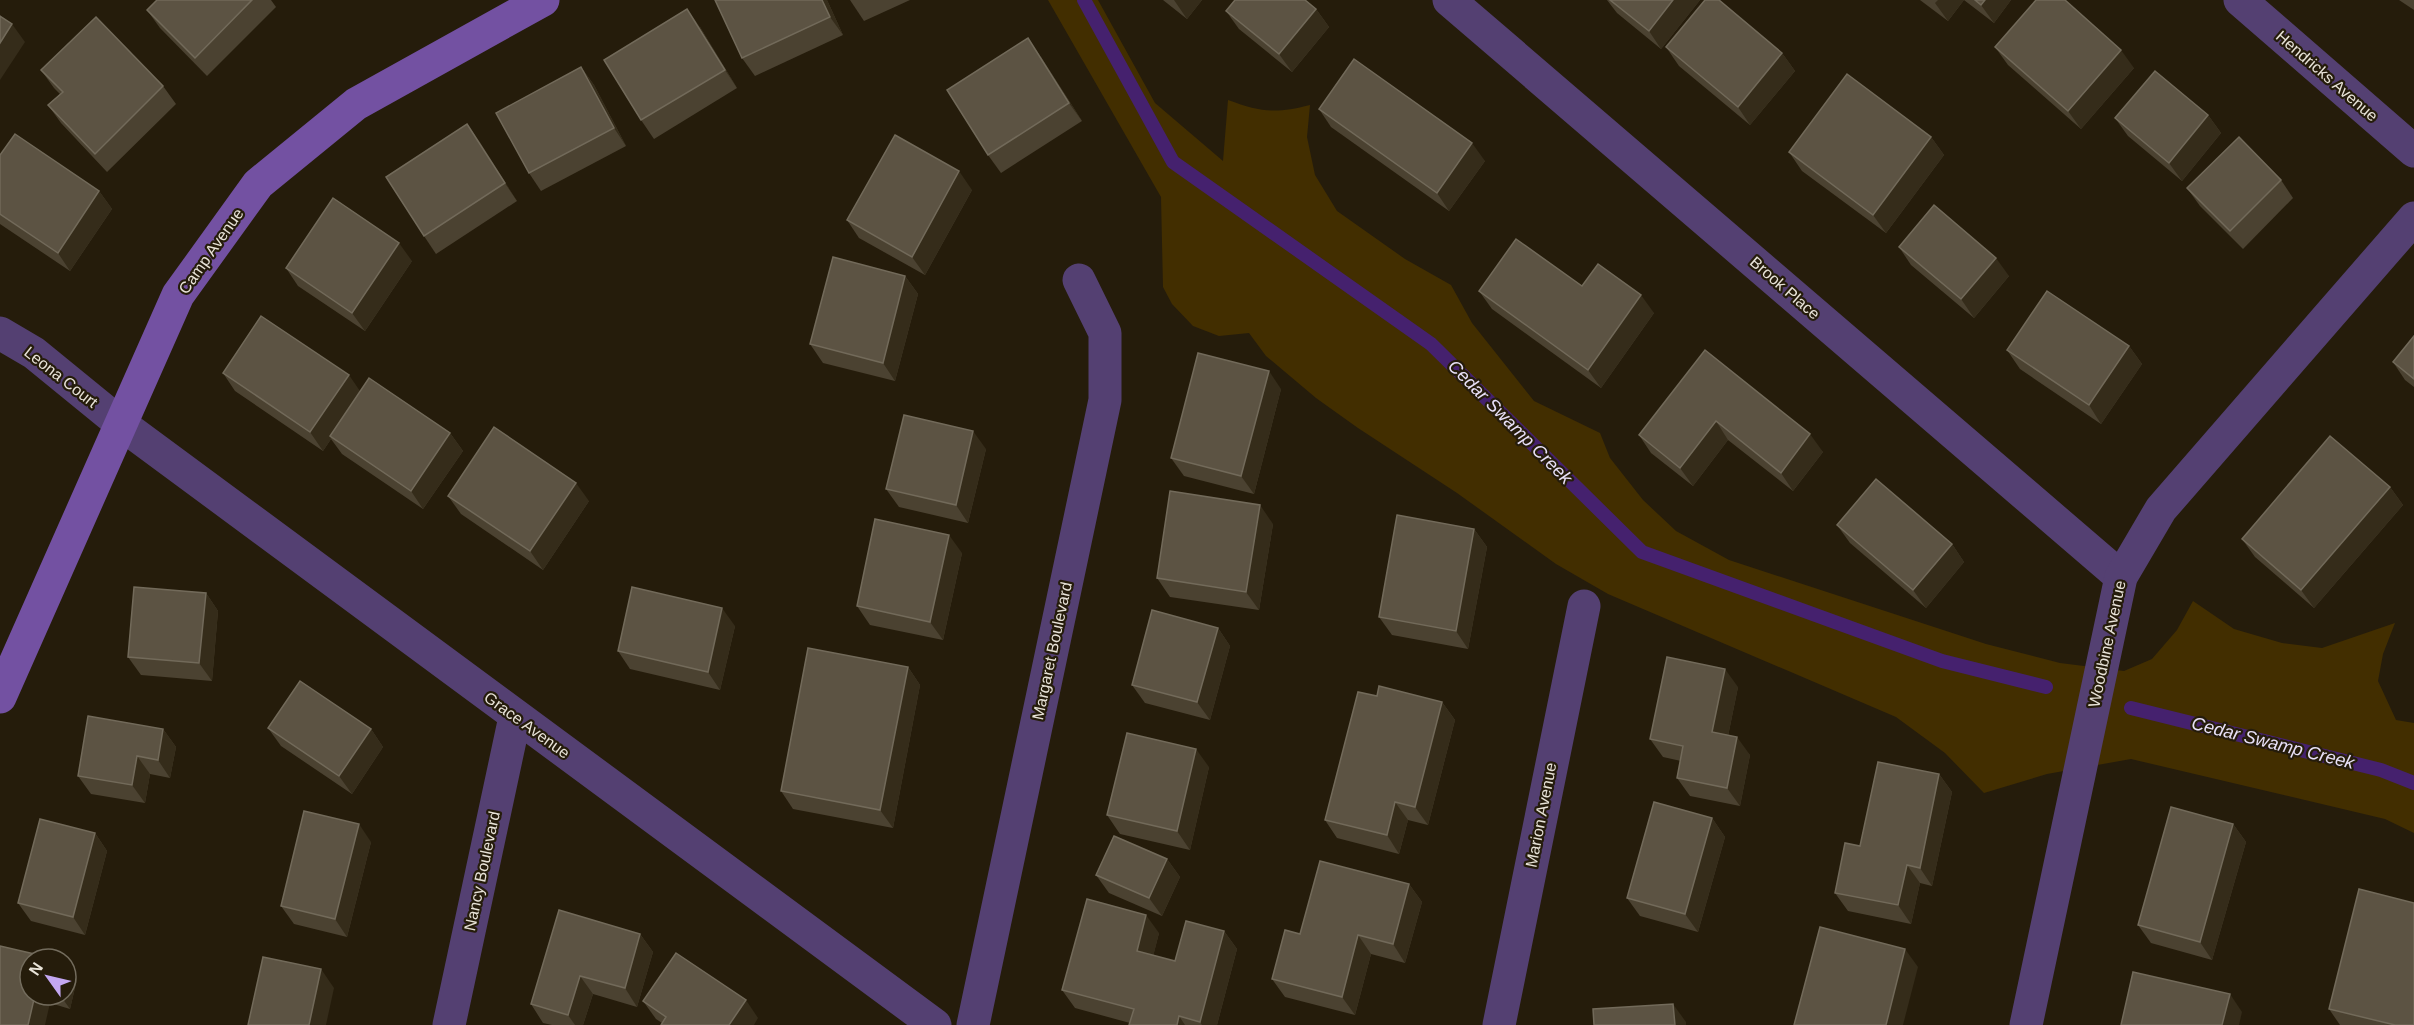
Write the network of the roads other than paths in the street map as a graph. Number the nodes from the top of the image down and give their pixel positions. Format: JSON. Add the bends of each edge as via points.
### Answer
{"nodes":[{"id":1,"x":543,"y":0,"type":"edge"},
{"id":2,"x":2240,"y":0,"type":"edge"},
{"id":3,"x":1467,"y":6,"type":"edge"},
{"id":4,"x":2414,"y":152,"type":"edge"},
{"id":5,"x":2414,"y":218,"type":"edge"},
{"id":6,"x":1079,"y":280,"type":"dead end"},
{"id":7,"x":0,"y":333,"type":"edge"},
{"id":8,"x":121,"y":424,"type":"junction"},
{"id":9,"x":2121,"y":577,"type":"junction"},
{"id":10,"x":1584,"y":606,"type":"dead end"},
{"id":11,"x":0,"y":697,"type":"edge"},
{"id":12,"x":515,"y":717,"type":"junction"},
{"id":13,"x":448,"y":1025,"type":"edge"},
{"id":14,"x":934,"y":1025,"type":"edge"},
{"id":15,"x":973,"y":1025,"type":"edge"},
{"id":16,"x":1499,"y":1025,"type":"edge"},
{"id":17,"x":2026,"y":1025,"type":"edge"}],
"edges":[{"from":1,"to":8,"type":"street","name":"Camp Avenue","via":[[356,104],[258,184],[178,295]]},
{"from":2,"to":4,"type":"street","name":"Hendricks Avenue"},
{"from":3,"to":9,"type":"street","name":"Brook Place"},
{"from":5,"to":9,"type":"street","name":"Woodbine Avenue","via":[[2161,509]]},
{"from":6,"to":15,"type":"street","name":"Margaret Boulevard","via":[[1105,333],[1106,400]]},
{"from":7,"to":8,"type":"street","name":"Leona Court","via":[[34,353]]},
{"from":8,"to":11,"type":"street","name":"Camp Avenue"},
{"from":8,"to":12,"type":"street","name":"Grace Avenue"},
{"from":9,"to":17,"type":"street","name":"Woodbine Avenue"},
{"from":10,"to":16,"type":"street","name":"Marion Avenue"},
{"from":12,"to":13,"type":"street","name":"Nancy Boulevard"},
{"from":12,"to":14,"type":"street","name":"Grace Avenue"}]}
